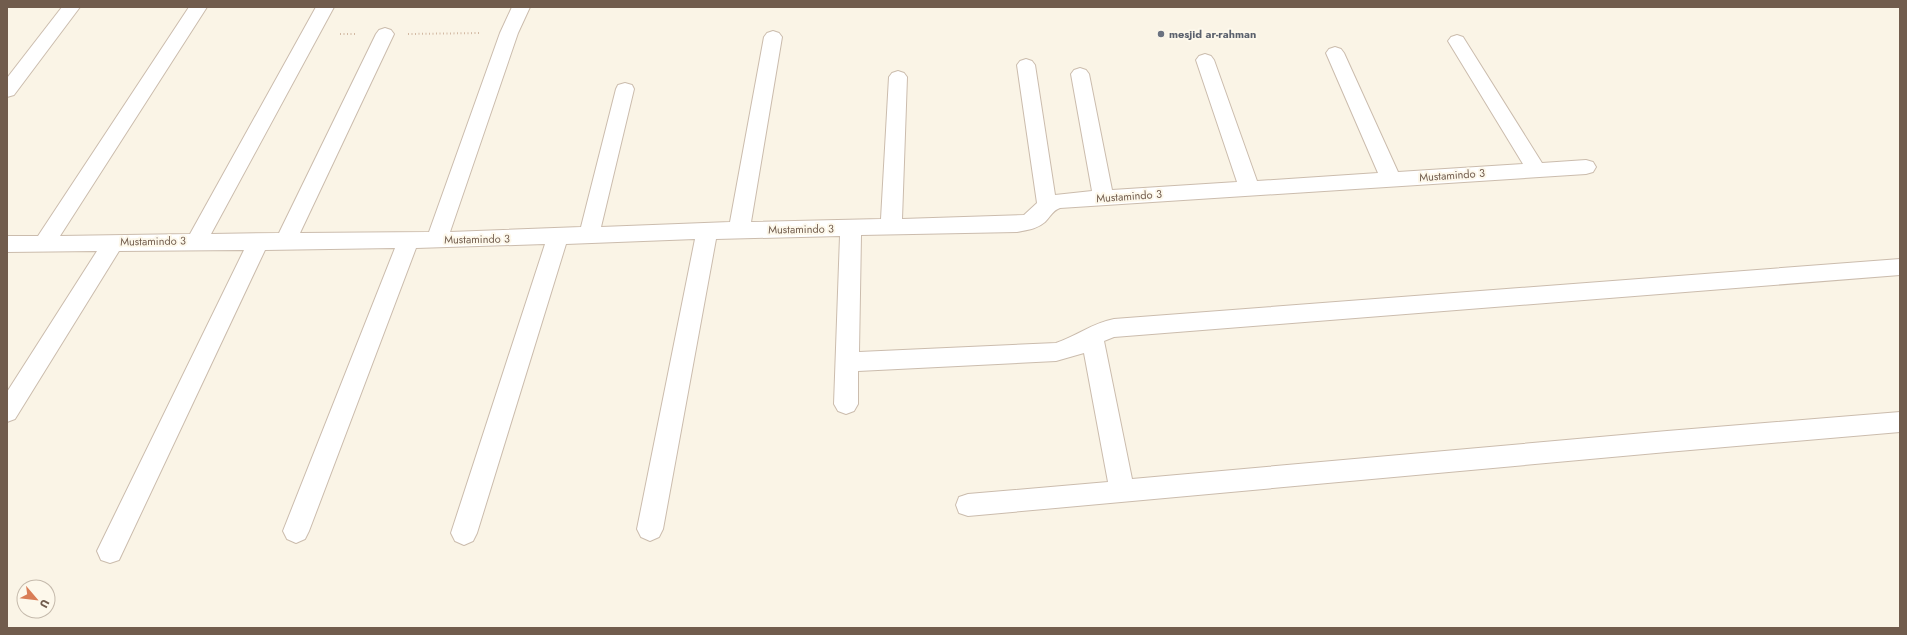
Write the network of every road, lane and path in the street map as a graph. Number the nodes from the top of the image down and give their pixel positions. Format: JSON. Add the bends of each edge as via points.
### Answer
{"nodes":[{"id":1,"x":71,"y":7,"type":"edge"},
{"id":2,"x":198,"y":7,"type":"edge"},
{"id":3,"x":325,"y":7,"type":"edge"},
{"id":4,"x":522,"y":7,"type":"edge"},
{"id":5,"x":509,"y":33,"type":"junction"},
{"id":6,"x":310,"y":34,"type":"junction"},
{"id":7,"x":385,"y":34,"type":"junction"},
{"id":8,"x":773,"y":37,"type":"dead end"},
{"id":9,"x":1457,"y":41,"type":"dead end"},
{"id":10,"x":1335,"y":53,"type":"dead end"},
{"id":11,"x":1205,"y":60,"type":"dead end"},
{"id":12,"x":1026,"y":65,"type":"dead end"},
{"id":13,"x":1080,"y":74,"type":"dead end"},
{"id":14,"x":898,"y":77,"type":"dead end"},
{"id":15,"x":625,"y":89,"type":"dead end"},
{"id":16,"x":7,"y":91,"type":"edge"},
{"id":17,"x":1586,"y":167,"type":"dead end"},
{"id":18,"x":1536,"y":169,"type":"junction"},
{"id":19,"x":1391,"y":179,"type":"junction"},
{"id":20,"x":1249,"y":188,"type":"junction"},
{"id":21,"x":1103,"y":198,"type":"junction"},
{"id":22,"x":1046,"y":205,"type":"junction"},
{"id":23,"x":891,"y":227,"type":"junction"},
{"id":24,"x":851,"y":228,"type":"junction"},
{"id":25,"x":739,"y":230,"type":"junction"},
{"id":26,"x":707,"y":231,"type":"junction"},
{"id":27,"x":589,"y":235,"type":"junction"},
{"id":28,"x":558,"y":237,"type":"junction"},
{"id":29,"x":409,"y":240,"type":"junction"},
{"id":30,"x":437,"y":240,"type":"junction"},
{"id":31,"x":197,"y":241,"type":"junction"},
{"id":32,"x":259,"y":241,"type":"junction"},
{"id":33,"x":286,"y":241,"type":"junction"},
{"id":34,"x":114,"y":242,"type":"junction"},
{"id":35,"x":44,"y":243,"type":"junction"},
{"id":36,"x":7,"y":244,"type":"edge"},
{"id":37,"x":1900,"y":267,"type":"edge"},
{"id":38,"x":1092,"y":336,"type":"junction"},
{"id":39,"x":846,"y":362,"type":"junction"},
{"id":40,"x":846,"y":404,"type":"dead end"},
{"id":41,"x":7,"y":412,"type":"edge"},
{"id":42,"x":1900,"y":422,"type":"edge"},
{"id":43,"x":1122,"y":492,"type":"junction"},
{"id":44,"x":968,"y":506,"type":"dead end"},
{"id":45,"x":650,"y":529,"type":"dead end"},
{"id":46,"x":296,"y":531,"type":"dead end"},
{"id":47,"x":464,"y":533,"type":"dead end"},
{"id":48,"x":110,"y":551,"type":"dead end"}],
"edges":[{"from":1,"to":16,"type":"street"},
{"from":2,"to":35,"type":"street"},
{"from":3,"to":6,"type":"street"},
{"from":4,"to":5,"type":"street"},
{"from":5,"to":7,"type":"path"},
{"from":5,"to":30,"type":"street"},
{"from":6,"to":7,"type":"path"},
{"from":6,"to":31,"type":"street"},
{"from":7,"to":33,"type":"street"},
{"from":8,"to":25,"type":"street"},
{"from":9,"to":18,"type":"street"},
{"from":10,"to":19,"type":"street"},
{"from":11,"to":20,"type":"street"},
{"from":12,"to":22,"type":"street"},
{"from":13,"to":21,"type":"street"},
{"from":14,"to":23,"type":"street"},
{"from":15,"to":27,"type":"street"},
{"from":17,"to":18,"type":"street","name":"Mustamindo 3"},
{"from":18,"to":19,"type":"street","name":"Mustamindo 3"},
{"from":19,"to":20,"type":"street","name":"Mustamindo 3"},
{"from":20,"to":21,"type":"street","name":"Mustamindo 3"},
{"from":21,"to":22,"type":"street","name":"Mustamindo 3","via":[[1059,201]]},
{"from":22,"to":23,"type":"street","name":"Mustamindo 3","via":[[1038,216],[1029,222],[1017,224]]},
{"from":23,"to":24,"type":"street","name":"Mustamindo 3"},
{"from":24,"to":25,"type":"street","name":"Mustamindo 3"},
{"from":24,"to":39,"type":"street"},
{"from":25,"to":26,"type":"street","name":"Mustamindo 3"},
{"from":26,"to":27,"type":"street","name":"Mustamindo 3"},
{"from":26,"to":45,"type":"street"},
{"from":27,"to":28,"type":"street","name":"Mustamindo 3"},
{"from":28,"to":30,"type":"street","name":"Mustamindo 3"},
{"from":28,"to":47,"type":"street"},
{"from":29,"to":30,"type":"street","name":"Mustamindo 3"},
{"from":29,"to":33,"type":"street","name":"Mustamindo 3"},
{"from":29,"to":46,"type":"street"},
{"from":31,"to":32,"type":"street","name":"Mustamindo 3"},
{"from":31,"to":34,"type":"street","name":"Mustamindo 3"},
{"from":32,"to":33,"type":"street","name":"Mustamindo 3"},
{"from":32,"to":48,"type":"street"},
{"from":34,"to":35,"type":"street","name":"Mustamindo 3"},
{"from":34,"to":41,"type":"street"},
{"from":35,"to":36,"type":"street","name":"Mustamindo 3"},
{"from":37,"to":38,"type":"street","via":[[1114,328]]},
{"from":38,"to":39,"type":"street","via":[[1079,346],[1056,352]]},
{"from":38,"to":43,"type":"street"},
{"from":39,"to":40,"type":"street"},
{"from":42,"to":43,"type":"street","via":[[1712,436]]},
{"from":43,"to":44,"type":"street"}]}
